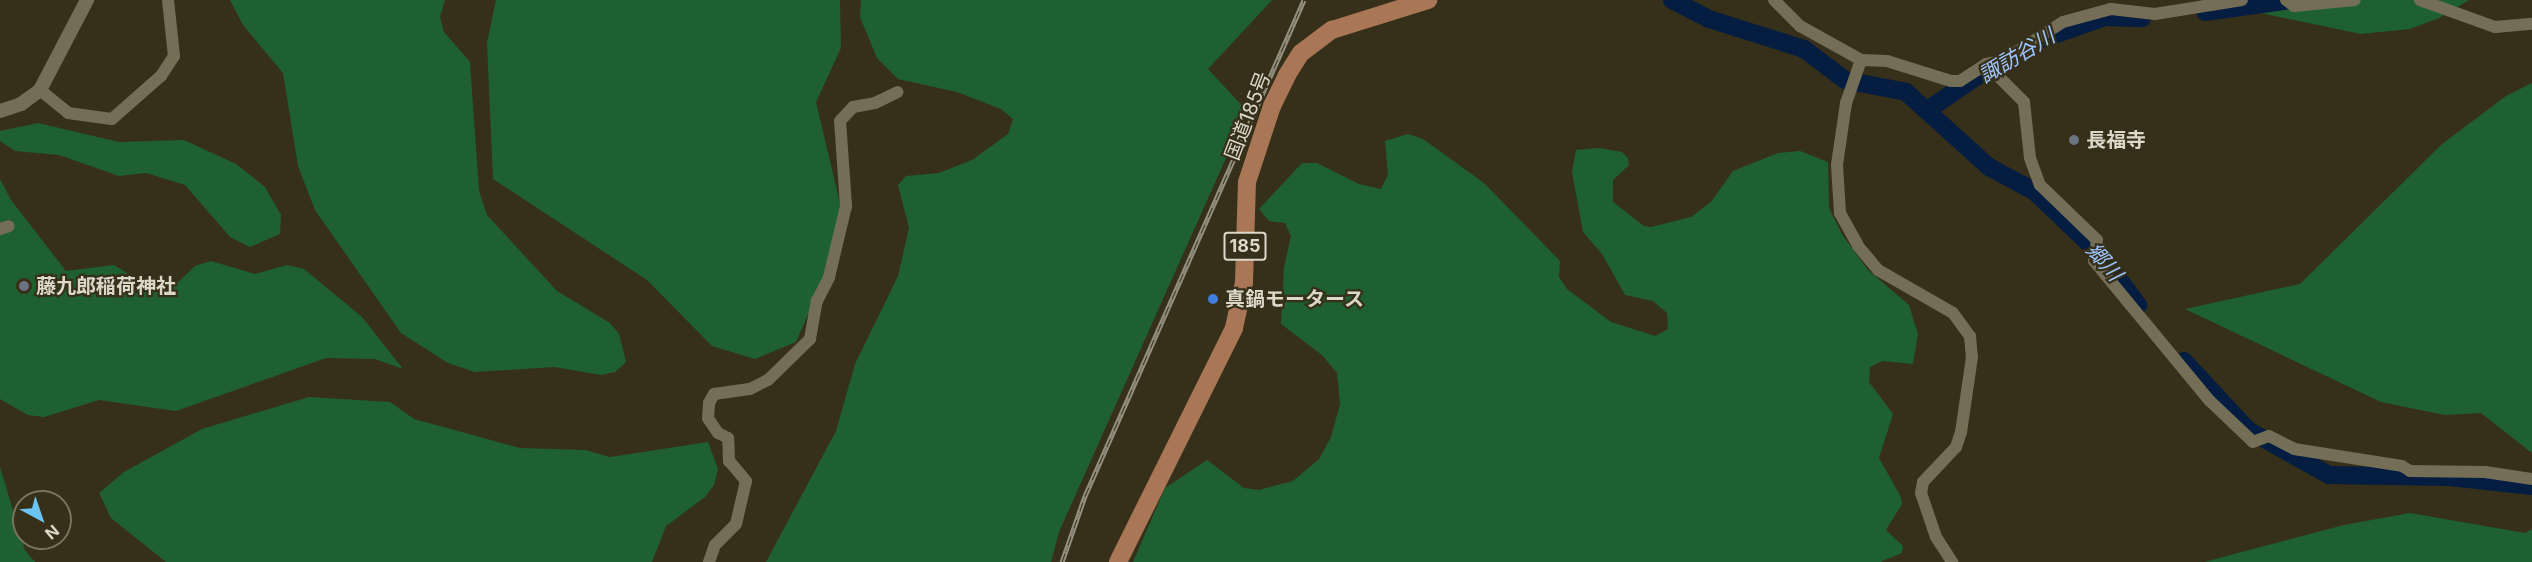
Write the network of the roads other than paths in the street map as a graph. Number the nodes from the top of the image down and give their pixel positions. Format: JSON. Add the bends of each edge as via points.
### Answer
{"nodes":[{"id":1,"x":87,"y":0,"type":"edge"},
{"id":2,"x":168,"y":0,"type":"edge"},
{"id":3,"x":1428,"y":0,"type":"edge"},
{"id":4,"x":1774,"y":0,"type":"edge"},
{"id":5,"x":2242,"y":0,"type":"edge"},
{"id":6,"x":2355,"y":0,"type":"edge"},
{"id":7,"x":2420,"y":0,"type":"edge"},
{"id":8,"x":2288,"y":2,"type":"edge"},
{"id":9,"x":2532,"y":24,"type":"edge"},
{"id":10,"x":1861,"y":60,"type":"junction"},
{"id":11,"x":1990,"y":68,"type":"junction"},
{"id":12,"x":40,"y":90,"type":"junction"},
{"id":13,"x":898,"y":92,"type":"dead end"},
{"id":14,"x":0,"y":111,"type":"edge"},
{"id":15,"x":2532,"y":480,"type":"edge"},
{"id":16,"x":710,"y":562,"type":"edge"},
{"id":17,"x":1118,"y":562,"type":"edge"},
{"id":18,"x":1952,"y":562,"type":"edge"}],
"edges":[{"from":1,"to":12,"type":"street"},
{"from":2,"to":12,"type":"street","via":[[174,56],[161,76],[112,119],[68,113]]},
{"from":3,"to":17,"type":"highway","name":"国道185号","number":"185","via":[[1332,30],[1301,53],[1287,75],[1272,106],[1247,182],[1244,282],[1234,328]]},
{"from":4,"to":10,"type":"street","via":[[1800,26]]},
{"from":5,"to":11,"type":"street","via":[[2155,14],[2111,9],[2063,22]]},
{"from":6,"to":8,"type":"street"},
{"from":7,"to":9,"type":"street","via":[[2495,27]]},
{"from":10,"to":11,"type":"street","via":[[1887,61],[1951,81]]},
{"from":10,"to":18,"type":"street","via":[[1850,89],[1837,165],[1837,192],[1846,226],[1878,270],[1953,312],[1970,336],[1972,357],[1961,432],[1956,447],[1923,482],[1922,493],[1936,537]]},
{"from":11,"to":15,"type":"street","via":[[2024,102],[2030,158],[2040,185],[2097,240],[2094,261],[2210,401],[2253,442],[2269,436],[2295,449],[2402,466],[2410,471],[2485,472]]},
{"from":12,"to":14,"type":"street","via":[[21,104]]},
{"from":13,"to":16,"type":"street","via":[[875,104],[853,107],[840,121],[846,206],[830,276],[817,301],[810,339],[768,380],[750,389],[714,394],[709,403],[708,417],[718,433],[728,438],[729,461],[746,481],[736,524],[716,545]]}]}
